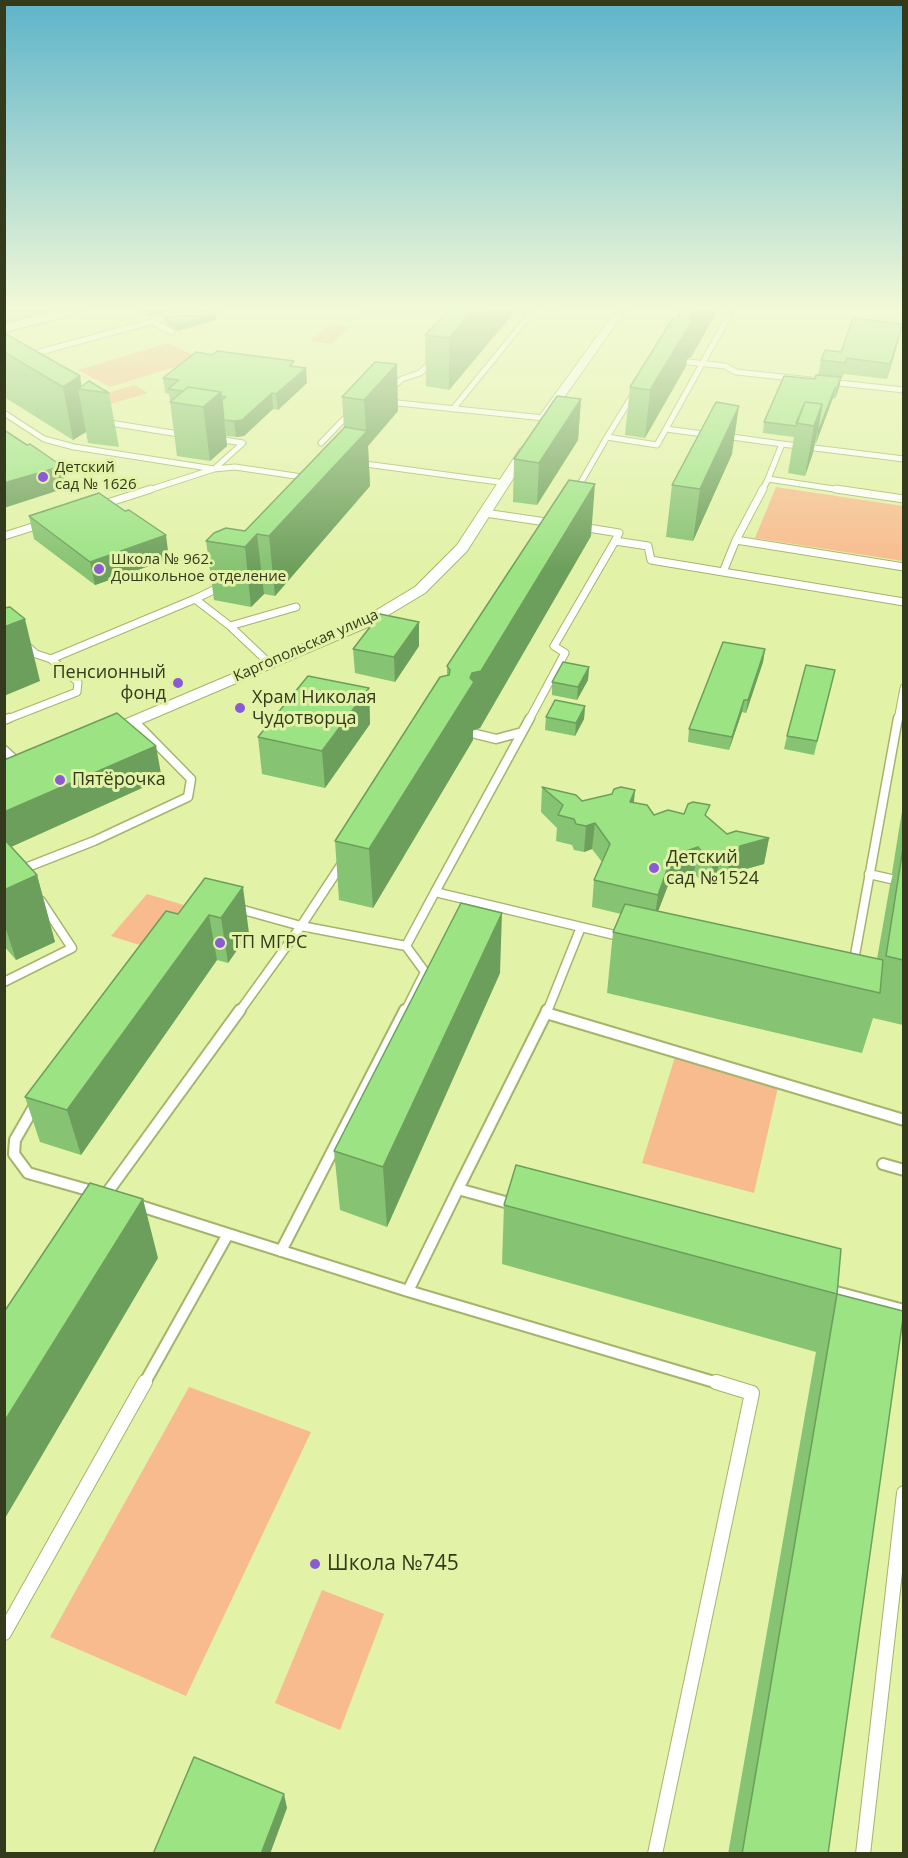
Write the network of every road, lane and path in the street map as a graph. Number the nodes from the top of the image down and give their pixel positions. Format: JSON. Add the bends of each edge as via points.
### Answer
{"nodes":[{"id":1,"x":463,"y":397,"type":"edge"},
{"id":2,"x":560,"y":397,"type":"edge"},
{"id":3,"x":632,"y":397,"type":"edge"},
{"id":4,"x":684,"y":397,"type":"edge"},
{"id":5,"x":376,"y":401,"type":"edge"},
{"id":6,"x":453,"y":409,"type":"junction"},
{"id":7,"x":354,"y":410,"type":"edge"},
{"id":8,"x":4,"y":413,"type":"edge"},
{"id":9,"x":97,"y":417,"type":"dead end"},
{"id":10,"x":106,"y":423,"type":"junction"},
{"id":11,"x":538,"y":428,"type":"junction"},
{"id":12,"x":98,"y":429,"type":"edge"},
{"id":13,"x":666,"y":429,"type":"junction"},
{"id":14,"x":198,"y":437,"type":"edge"},
{"id":15,"x":607,"y":437,"type":"junction"},
{"id":16,"x":209,"y":438,"type":"edge"},
{"id":17,"x":82,"y":441,"type":"dead end"},
{"id":18,"x":321,"y":443,"type":"dead end"},
{"id":19,"x":782,"y":444,"type":"junction"},
{"id":20,"x":74,"y":447,"type":"junction"},
{"id":21,"x":903,"y":459,"type":"edge"},
{"id":22,"x":353,"y":462,"type":"edge"},
{"id":23,"x":214,"y":468,"type":"junction"},
{"id":24,"x":318,"y":472,"type":"edge"},
{"id":25,"x":312,"y":479,"type":"junction"},
{"id":26,"x":768,"y":479,"type":"junction"},
{"id":27,"x":506,"y":483,"type":"junction"},
{"id":28,"x":320,"y":484,"type":"edge"},
{"id":29,"x":903,"y":499,"type":"edge"},
{"id":30,"x":568,"y":504,"type":"edge"},
{"id":31,"x":93,"y":508,"type":"edge"},
{"id":32,"x":485,"y":513,"type":"junction"},
{"id":33,"x":562,"y":514,"type":"edge"},
{"id":34,"x":48,"y":522,"type":"edge"},
{"id":35,"x":556,"y":523,"type":"junction"},
{"id":36,"x":577,"y":527,"type":"edge"},
{"id":37,"x":550,"y":532,"type":"edge"},
{"id":38,"x":4,"y":536,"type":"edge"},
{"id":39,"x":736,"y":540,"type":"junction"},
{"id":40,"x":615,"y":541,"type":"junction"},
{"id":41,"x":903,"y":567,"type":"edge"},
{"id":42,"x":723,"y":572,"type":"junction"},
{"id":43,"x":225,"y":584,"type":"edge"},
{"id":44,"x":195,"y":599,"type":"junction"},
{"id":45,"x":903,"y":602,"type":"edge"},
{"id":46,"x":296,"y":607,"type":"dead end"},
{"id":47,"x":230,"y":626,"type":"junction"},
{"id":48,"x":20,"y":640,"type":"edge"},
{"id":49,"x":51,"y":659,"type":"junction"},
{"id":50,"x":269,"y":663,"type":"junction"},
{"id":51,"x":903,"y":688,"type":"edge"},
{"id":52,"x":4,"y":720,"type":"edge"},
{"id":53,"x":134,"y":721,"type":"junction"},
{"id":54,"x":522,"y":732,"type":"junction"},
{"id":55,"x":476,"y":735,"type":"dead end"},
{"id":56,"x":94,"y":738,"type":"edge"},
{"id":57,"x":4,"y":750,"type":"edge"},
{"id":58,"x":28,"y":765,"type":"joint"},
{"id":59,"x":4,"y":776,"type":"edge"},
{"id":60,"x":348,"y":854,"type":"edge"},
{"id":61,"x":869,"y":874,"type":"junction"},
{"id":62,"x":891,"y":879,"type":"dead end"},
{"id":63,"x":27,"y":880,"type":"edge"},
{"id":64,"x":33,"y":890,"type":"edge"},
{"id":65,"x":435,"y":892,"type":"junction"},
{"id":66,"x":225,"y":905,"type":"edge"},
{"id":67,"x":301,"y":926,"type":"junction"},
{"id":68,"x":581,"y":927,"type":"junction"},
{"id":69,"x":639,"y":940,"type":"edge"},
{"id":70,"x":406,"y":946,"type":"junction"},
{"id":71,"x":851,"y":974,"type":"edge"},
{"id":72,"x":4,"y":982,"type":"edge"},
{"id":73,"x":546,"y":1013,"type":"junction"},
{"id":74,"x":40,"y":1098,"type":"edge"},
{"id":75,"x":903,"y":1120,"type":"edge"},
{"id":76,"x":883,"y":1164,"type":"dead end"},
{"id":77,"x":903,"y":1170,"type":"edge"},
{"id":78,"x":458,"y":1189,"type":"junction"},
{"id":79,"x":112,"y":1200,"type":"junction"},
{"id":80,"x":527,"y":1208,"type":"edge"},
{"id":81,"x":228,"y":1234,"type":"junction"},
{"id":82,"x":281,"y":1251,"type":"junction"},
{"id":83,"x":812,"y":1285,"type":"edge"},
{"id":84,"x":408,"y":1291,"type":"junction"},
{"id":85,"x":903,"y":1310,"type":"edge"},
{"id":86,"x":903,"y":1493,"type":"edge"},
{"id":87,"x":4,"y":1633,"type":"edge"},
{"id":88,"x":655,"y":1854,"type":"edge"},
{"id":89,"x":862,"y":1854,"type":"edge"}],
"edges":[{"from":1,"to":6,"type":"lane"},
{"from":2,"to":11,"type":"street","name":"Каргопольская улица"},
{"from":3,"to":15,"type":"lane"},
{"from":4,"to":13,"type":"lane"},
{"from":5,"to":6,"type":"lane"},
{"from":6,"to":11,"type":"lane"},
{"from":7,"to":18,"type":"lane"},
{"from":8,"to":20,"type":"lane","via":[[44,439]]},
{"from":9,"to":10,"type":"lane"},
{"from":10,"to":12,"type":"lane"},
{"from":10,"to":14,"type":"lane"},
{"from":11,"to":27,"type":"street","name":"Каргопольская улица"},
{"from":13,"to":15,"type":"lane","via":[[657,445]]},
{"from":13,"to":19,"type":"lane"},
{"from":15,"to":30,"type":"lane"},
{"from":16,"to":23,"type":"lane","via":[[243,443]]},
{"from":17,"to":20,"type":"lane"},
{"from":19,"to":21,"type":"lane"},
{"from":19,"to":26,"type":"lane"},
{"from":20,"to":23,"type":"lane"},
{"from":22,"to":27,"type":"lane"},
{"from":23,"to":25,"type":"lane","via":[[235,467]]},
{"from":23,"to":31,"type":"lane"},
{"from":24,"to":25,"type":"lane"},
{"from":25,"to":28,"type":"lane"},
{"from":26,"to":29,"type":"lane"},
{"from":26,"to":39,"type":"lane"},
{"from":27,"to":32,"type":"street","name":"Каргопольская улица"},
{"from":32,"to":35,"type":"lane"},
{"from":32,"to":50,"type":"street","name":"Каргопольская улица","via":[[462,548],[420,590],[365,623]]},
{"from":33,"to":35,"type":"lane"},
{"from":34,"to":38,"type":"lane"},
{"from":35,"to":37,"type":"lane"},
{"from":36,"to":40,"type":"lane","via":[[619,533]]},
{"from":39,"to":41,"type":"lane"},
{"from":39,"to":42,"type":"lane"},
{"from":40,"to":42,"type":"lane","via":[[648,546],[651,560]]},
{"from":40,"to":54,"type":"lane","via":[[554,646],[565,653]]},
{"from":42,"to":45,"type":"lane"},
{"from":43,"to":44,"type":"lane"},
{"from":44,"to":47,"type":"lane"},
{"from":44,"to":49,"type":"lane"},
{"from":46,"to":47,"type":"lane"},
{"from":47,"to":50,"type":"lane"},
{"from":48,"to":49,"type":"lane","via":[[36,654]]},
{"from":49,"to":52,"type":"lane","via":[[78,682],[77,692]]},
{"from":50,"to":53,"type":"street","name":"Каргопольская улица"},
{"from":51,"to":61,"type":"lane"},
{"from":53,"to":56,"type":"street","name":"Каргопольская улица"},
{"from":53,"to":63,"type":"lane","via":[[191,779],[188,797],[20,870]]},
{"from":54,"to":55,"type":"lane","via":[[496,739]]},
{"from":54,"to":65,"type":"lane"},
{"from":57,"to":58,"type":"lane"},
{"from":58,"to":59,"type":"street"},
{"from":60,"to":67,"type":"lane"},
{"from":61,"to":62,"type":"lane"},
{"from":61,"to":71,"type":"lane"},
{"from":64,"to":72,"type":"lane","via":[[72,948]]},
{"from":65,"to":68,"type":"lane"},
{"from":65,"to":70,"type":"lane"},
{"from":66,"to":67,"type":"lane"},
{"from":67,"to":70,"type":"lane"},
{"from":67,"to":79,"type":"lane"},
{"from":68,"to":69,"type":"lane"},
{"from":68,"to":73,"type":"lane"},
{"from":70,"to":82,"type":"lane","via":[[425,972]]},
{"from":73,"to":75,"type":"lane"},
{"from":73,"to":78,"type":"lane"},
{"from":74,"to":79,"type":"lane","via":[[15,1140],[14,1154],[28,1173]]},
{"from":76,"to":77,"type":"lane"},
{"from":78,"to":80,"type":"lane"},
{"from":78,"to":84,"type":"lane"},
{"from":79,"to":81,"type":"lane"},
{"from":81,"to":82,"type":"lane"},
{"from":81,"to":87,"type":"lane"},
{"from":82,"to":84,"type":"lane"},
{"from":83,"to":85,"type":"lane"},
{"from":84,"to":88,"type":"lane","via":[[752,1393]]},
{"from":86,"to":89,"type":"lane"}]}
